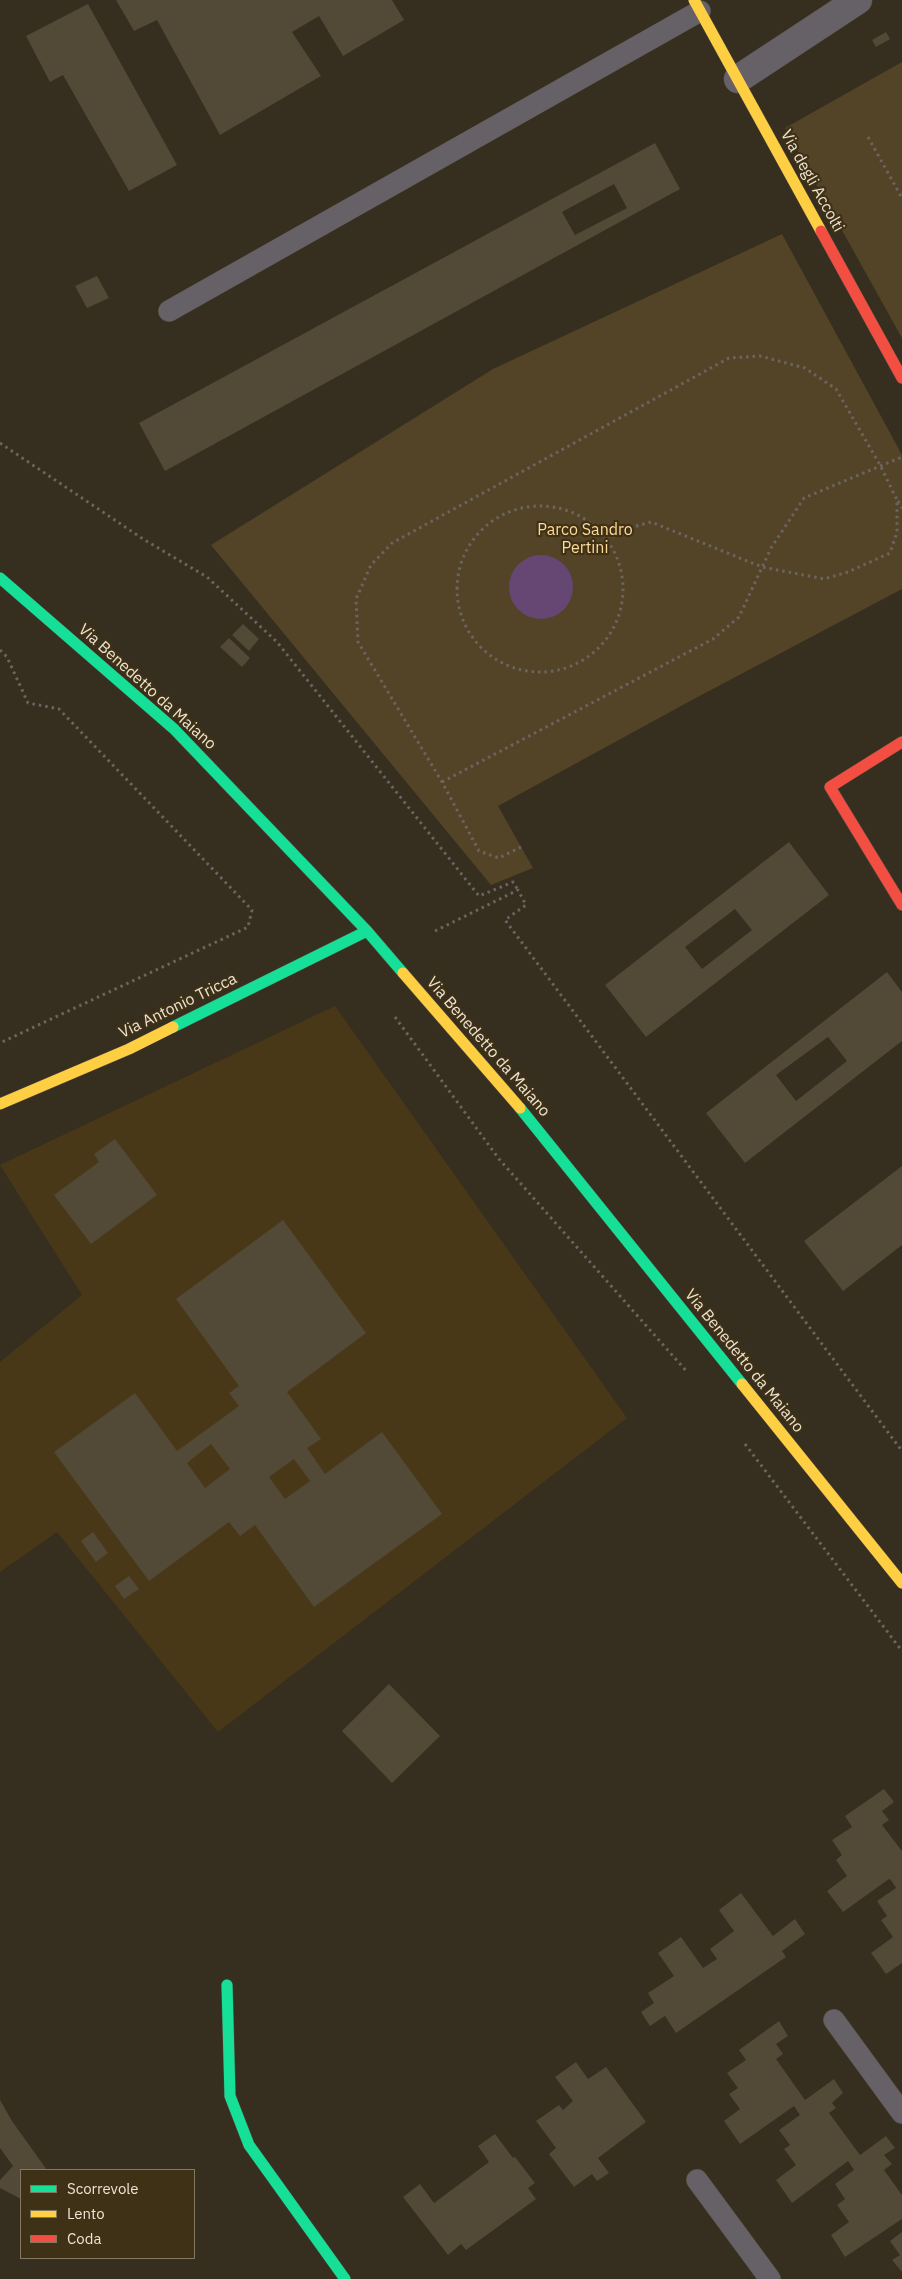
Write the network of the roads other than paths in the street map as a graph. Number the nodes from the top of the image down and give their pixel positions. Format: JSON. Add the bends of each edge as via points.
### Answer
{"nodes":[{"id":1,"x":858,"y":0,"type":"edge"},
{"id":2,"x":697,"y":6,"type":"edge"},
{"id":3,"x":738,"y":79,"type":"junction"},
{"id":4,"x":170,"y":311,"type":"dead end"},
{"id":5,"x":902,"y":378,"type":"edge"},
{"id":6,"x":0,"y":578,"type":"edge"},
{"id":7,"x":902,"y":742,"type":"edge"},
{"id":8,"x":902,"y":905,"type":"edge"},
{"id":9,"x":367,"y":931,"type":"junction"},
{"id":10,"x":0,"y":1104,"type":"edge"},
{"id":11,"x":902,"y":1583,"type":"edge"},
{"id":12,"x":227,"y":1984,"type":"dead end"},
{"id":13,"x":834,"y":2020,"type":"dead end"},
{"id":14,"x":902,"y":2113,"type":"edge"},
{"id":15,"x":697,"y":2180,"type":"dead end"},
{"id":16,"x":345,"y":2279,"type":"edge"},
{"id":17,"x":770,"y":2279,"type":"edge"}],
"edges":[{"from":1,"to":3,"type":"street"},
{"from":2,"to":3,"type":"street","name":"Via degli Accolti"},
{"from":2,"to":4,"type":"lane"},
{"from":3,"to":5,"type":"street","name":"Via degli Accolti"},
{"from":6,"to":9,"type":"street","name":"Via Benedetto da Maiano","via":[[174,729]]},
{"from":7,"to":8,"type":"street","via":[[830,787]]},
{"from":9,"to":10,"type":"street","name":"Via Antonio Tricca","via":[[129,1049]]},
{"from":9,"to":11,"type":"street","name":"Via Benedetto da Maiano","via":[[513,1099]]},
{"from":12,"to":16,"type":"street","via":[[230,2096],[249,2145]]},
{"from":13,"to":14,"type":"lane"},
{"from":15,"to":17,"type":"lane"}]}
